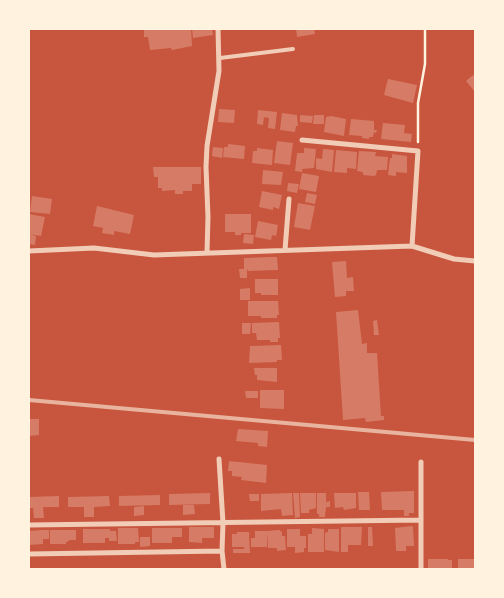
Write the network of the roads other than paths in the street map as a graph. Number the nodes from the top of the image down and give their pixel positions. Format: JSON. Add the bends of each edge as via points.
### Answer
{"nodes":[{"id":1,"x":218,"y":29,"type":"edge"},
{"id":2,"x":293,"y":49,"type":"dead end"},
{"id":3,"x":220,"y":58,"type":"junction"},
{"id":4,"x":302,"y":140,"type":"dead end"},
{"id":5,"x":289,"y":199,"type":"dead end"},
{"id":6,"x":412,"y":246,"type":"junction"},
{"id":7,"x":285,"y":250,"type":"junction"},
{"id":8,"x":29,"y":251,"type":"edge"},
{"id":9,"x":207,"y":253,"type":"junction"},
{"id":10,"x":475,"y":261,"type":"edge"},
{"id":11,"x":219,"y":458,"type":"dead end"},
{"id":12,"x":421,"y":462,"type":"dead end"},
{"id":13,"x":421,"y":520,"type":"junction"},
{"id":14,"x":223,"y":523,"type":"junction"},
{"id":15,"x":29,"y":525,"type":"edge"},
{"id":16,"x":222,"y":551,"type":"junction"},
{"id":17,"x":29,"y":554,"type":"edge"},
{"id":18,"x":224,"y":569,"type":"edge"},
{"id":19,"x":421,"y":569,"type":"edge"}],
"edges":[{"from":1,"to":3,"type":"street"},
{"from":2,"to":3,"type":"lane"},
{"from":3,"to":9,"type":"street","via":[[207,146]]},
{"from":4,"to":6,"type":"street","via":[[418,152]]},
{"from":5,"to":7,"type":"street"},
{"from":6,"to":7,"type":"street"},
{"from":6,"to":10,"type":"street","via":[[454,259]]},
{"from":7,"to":9,"type":"street"},
{"from":8,"to":9,"type":"street","via":[[94,248],[154,255]]},
{"from":11,"to":14,"type":"street"},
{"from":12,"to":13,"type":"street"},
{"from":13,"to":14,"type":"street"},
{"from":13,"to":19,"type":"street"},
{"from":14,"to":15,"type":"street"},
{"from":14,"to":16,"type":"street"},
{"from":16,"to":17,"type":"street"},
{"from":16,"to":18,"type":"street"}]}
